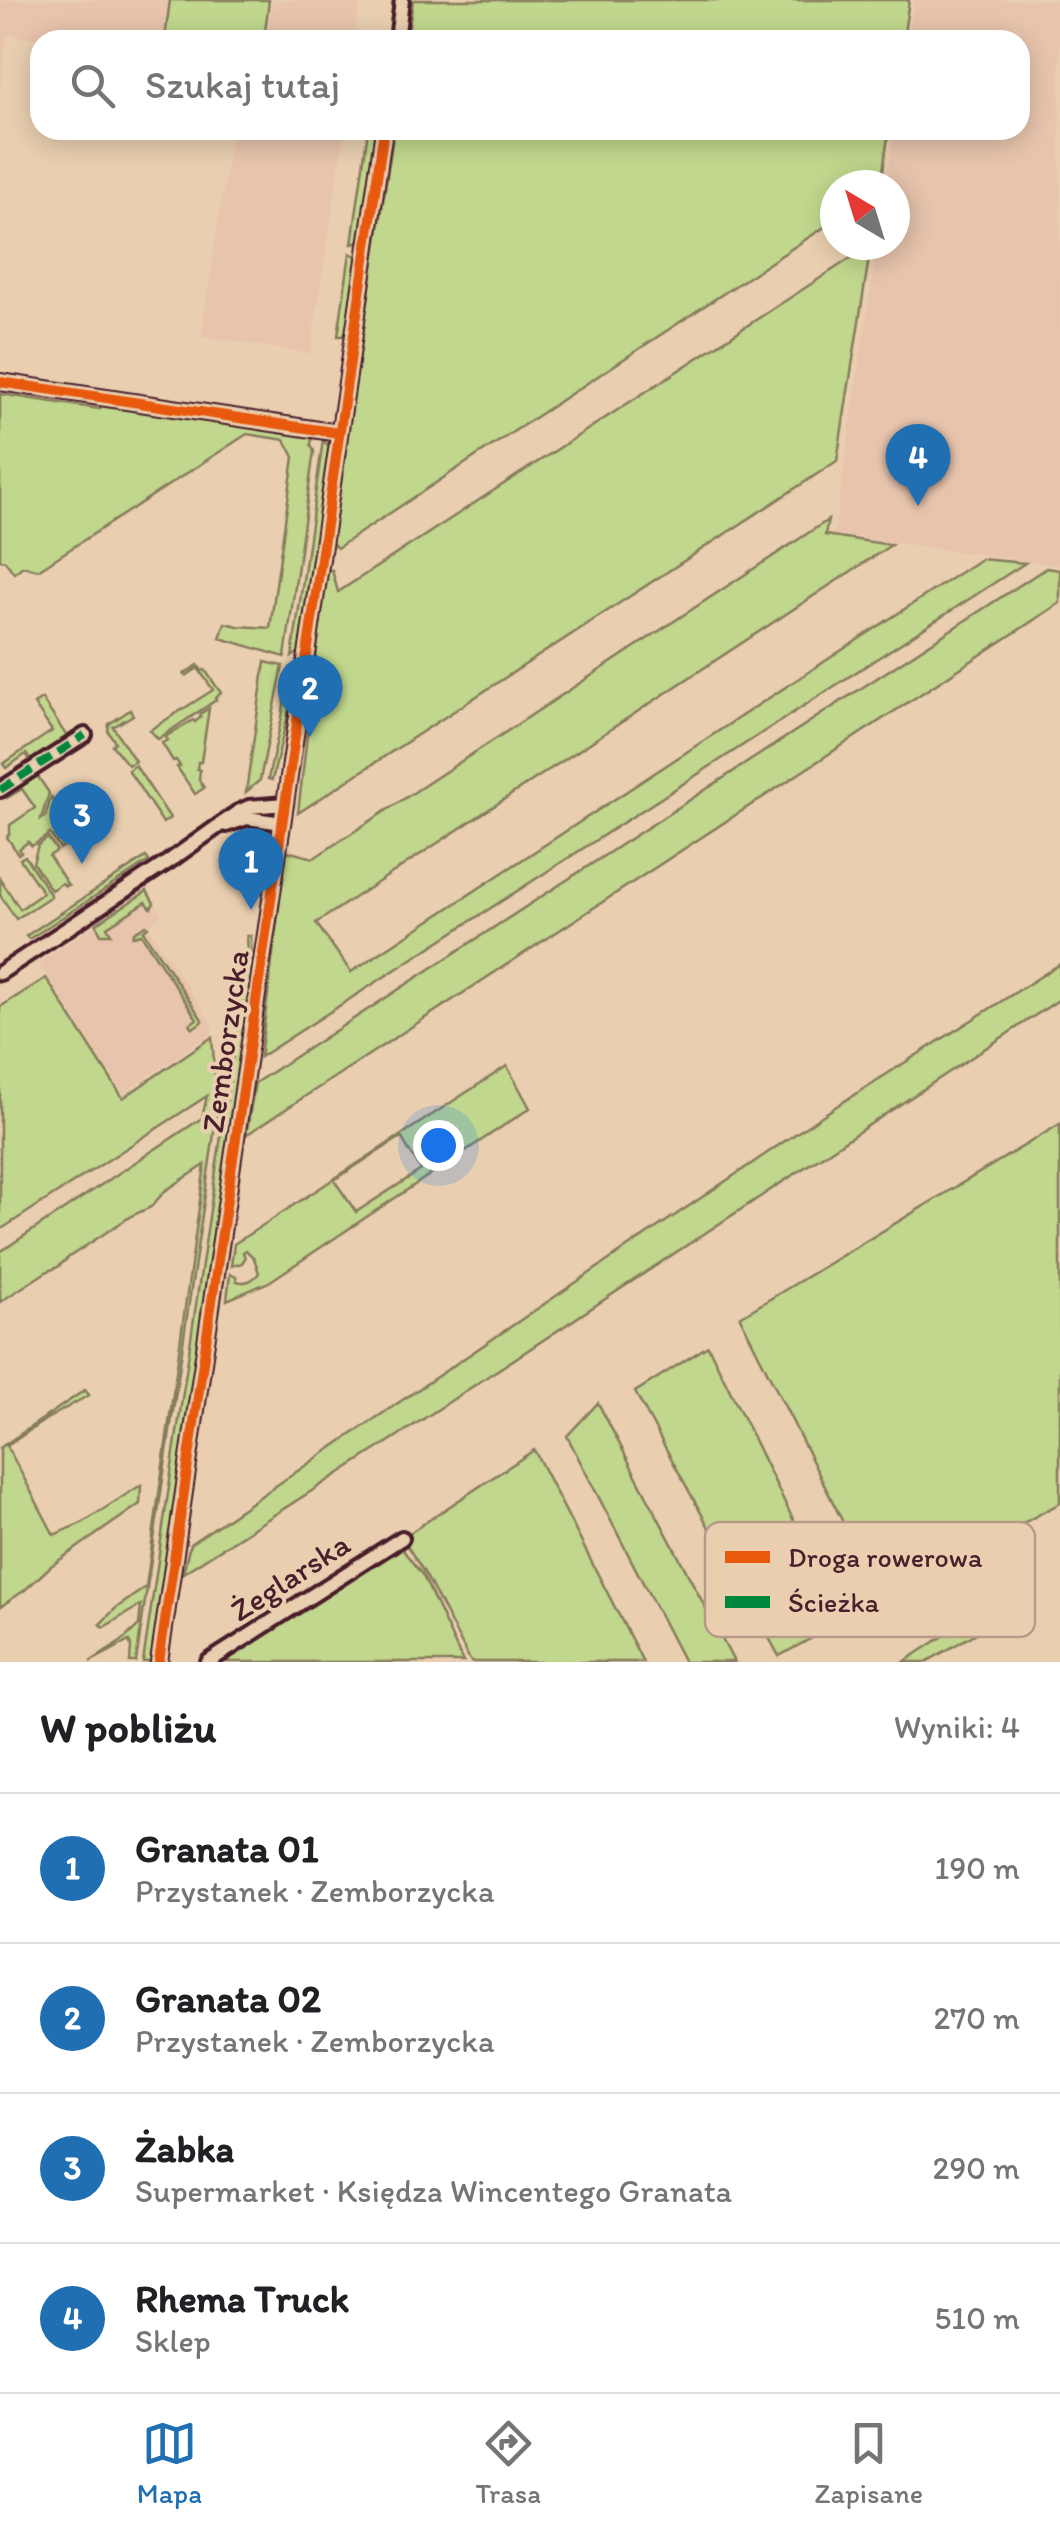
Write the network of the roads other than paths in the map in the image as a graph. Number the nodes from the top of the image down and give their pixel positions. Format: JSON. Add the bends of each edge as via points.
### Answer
{"nodes":[{"id":1,"x":402,"y":0,"type":"edge"},
{"id":2,"x":398,"y":30,"type":"edge"},
{"id":3,"x":383,"y":140,"type":"edge"},
{"id":4,"x":0,"y":382,"type":"edge"},
{"id":5,"x":339,"y":433,"type":"junction"},
{"id":6,"x":85,"y":735,"type":"dead end"},
{"id":7,"x":0,"y":790,"type":"edge"},
{"id":8,"x":285,"y":804,"type":"junction"},
{"id":9,"x":282,"y":823,"type":"junction"},
{"id":10,"x":216,"y":829,"type":"junction"},
{"id":11,"x":0,"y":973,"type":"edge"},
{"id":12,"x":402,"y":1538,"type":"dead end"},
{"id":13,"x":160,"y":1662,"type":"edge"},
{"id":14,"x":208,"y":1662,"type":"edge"}],
"edges":[{"from":1,"to":2,"type":"street"},
{"from":3,"to":5,"type":"street","name":"Zemborzycka"},
{"from":4,"to":5,"type":"street"},
{"from":5,"to":8,"type":"street","name":"Zemborzycka"},
{"from":6,"to":7,"type":"street"},
{"from":8,"to":9,"type":"street","name":"Zemborzycka"},
{"from":8,"to":10,"type":"street","via":[[244,808]]},
{"from":9,"to":10,"type":"street","via":[[247,818]]},
{"from":9,"to":13,"type":"street","name":"Zemborzycka"},
{"from":10,"to":11,"type":"street"},
{"from":12,"to":14,"type":"street","name":"Żeglarska"}]}
